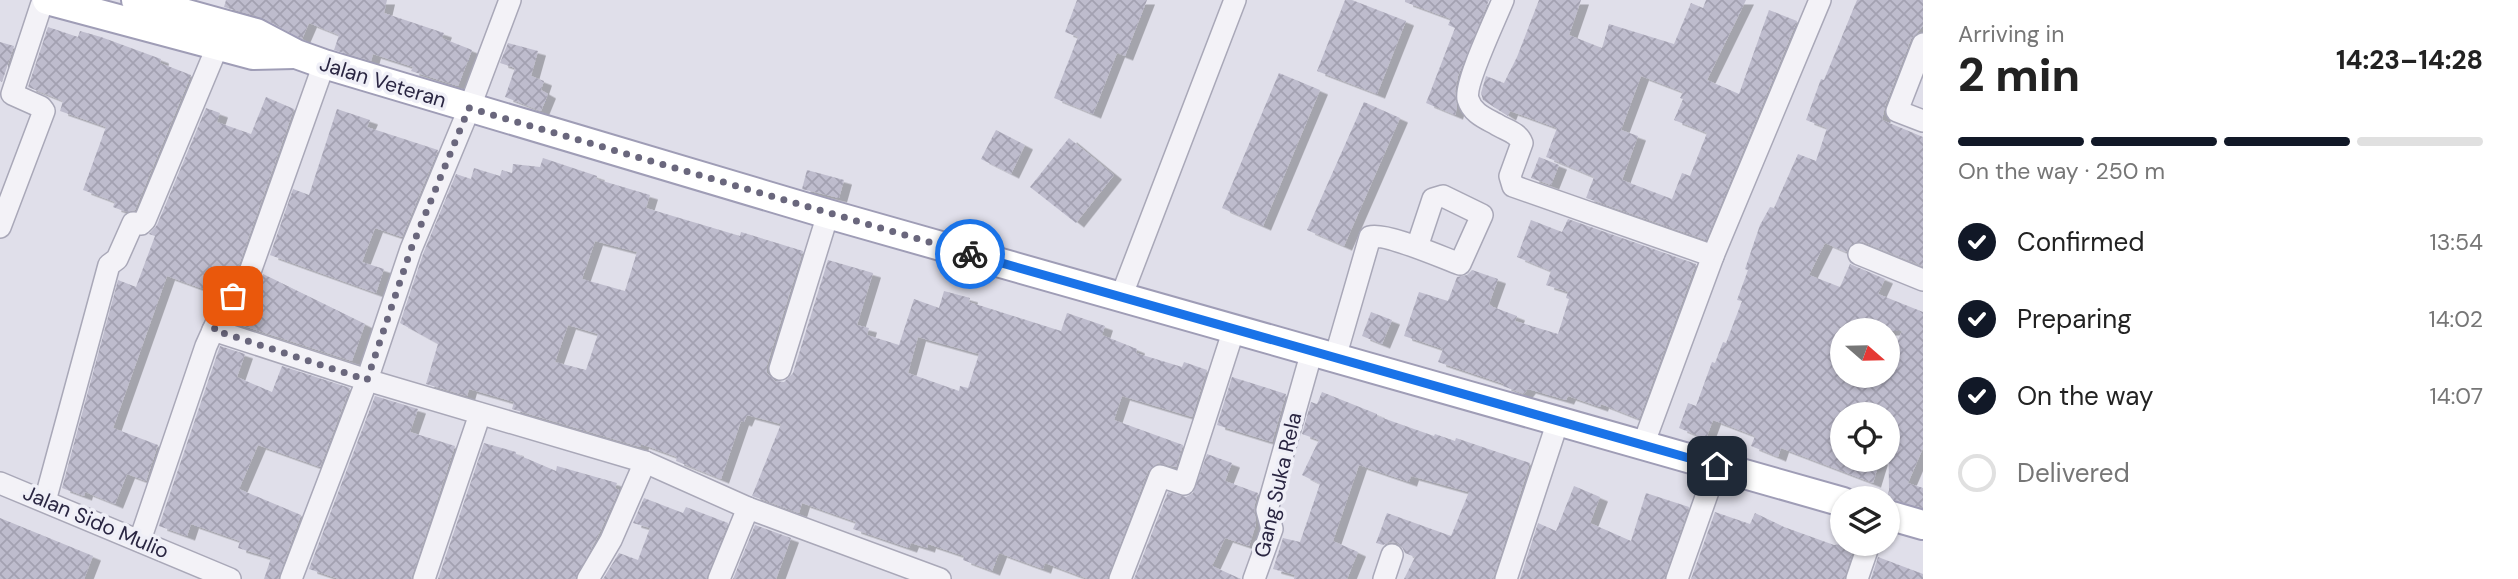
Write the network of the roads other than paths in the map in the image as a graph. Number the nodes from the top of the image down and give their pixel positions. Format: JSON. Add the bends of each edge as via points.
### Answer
{"nodes":[{"id":1,"x":45,"y":0,"type":"edge"},
{"id":2,"x":136,"y":0,"type":"edge"},
{"id":3,"x":510,"y":0,"type":"edge"},
{"id":4,"x":1235,"y":0,"type":"edge"},
{"id":5,"x":1503,"y":0,"type":"edge"},
{"id":6,"x":1820,"y":0,"type":"edge"},
{"id":7,"x":1923,"y":44,"type":"edge"},
{"id":8,"x":218,"y":45,"type":"junction"},
{"id":9,"x":296,"y":54,"type":"junction"},
{"id":10,"x":324,"y":64,"type":"junction"},
{"id":11,"x":469,"y":108,"type":"junction"},
{"id":12,"x":1923,"y":121,"type":"edge"},
{"id":13,"x":828,"y":214,"type":"junction"},
{"id":14,"x":0,"y":227,"type":"edge"},
{"id":15,"x":1416,"y":247,"type":"dead end"},
{"id":16,"x":1858,"y":254,"type":"dead end"},
{"id":17,"x":1713,"y":256,"type":"junction"},
{"id":18,"x":1923,"y":280,"type":"edge"},
{"id":19,"x":1121,"y":297,"type":"junction"},
{"id":20,"x":1234,"y":329,"type":"junction"},
{"id":21,"x":214,"y":330,"type":"junction"},
{"id":22,"x":1323,"y":354,"type":"junction"},
{"id":23,"x":780,"y":369,"type":"dead end"},
{"id":24,"x":367,"y":380,"type":"junction"},
{"id":25,"x":480,"y":414,"type":"junction"},
{"id":26,"x":1558,"y":421,"type":"junction"},
{"id":27,"x":1643,"y":445,"type":"junction"},
{"id":28,"x":645,"y":462,"type":"junction"},
{"id":29,"x":1717,"y":466,"type":"junction"},
{"id":30,"x":0,"y":483,"type":"edge"},
{"id":31,"x":1830,"y":498,"type":"edge"},
{"id":32,"x":45,"y":501,"type":"junction"},
{"id":33,"x":748,"y":508,"type":"junction"},
{"id":34,"x":1900,"y":518,"type":"edge"},
{"id":35,"x":1923,"y":525,"type":"edge"},
{"id":36,"x":140,"y":540,"type":"junction"},
{"id":37,"x":1392,"y":555,"type":"dead end"},
{"id":38,"x":1865,"y":556,"type":"edge"},
{"id":39,"x":230,"y":579,"type":"edge"},
{"id":40,"x":292,"y":579,"type":"edge"},
{"id":41,"x":424,"y":579,"type":"edge"},
{"id":42,"x":588,"y":579,"type":"edge"},
{"id":43,"x":719,"y":579,"type":"edge"},
{"id":44,"x":940,"y":579,"type":"edge"},
{"id":45,"x":1121,"y":579,"type":"edge"},
{"id":46,"x":1254,"y":579,"type":"edge"},
{"id":47,"x":1384,"y":579,"type":"edge"},
{"id":48,"x":1506,"y":579,"type":"edge"},
{"id":49,"x":1677,"y":579,"type":"edge"},
{"id":50,"x":1857,"y":579,"type":"edge"}],
"edges":[{"from":1,"to":8,"type":"main road","name":"Jalan Veteran"},
{"from":1,"to":14,"type":"street","via":[[12,94],[44,111]]},
{"from":2,"to":9,"type":"main road","name":"Jalan Veteran","via":[[256,33]]},
{"from":3,"to":11,"type":"street"},
{"from":4,"to":19,"type":"street"},
{"from":5,"to":17,"type":"street","via":[[1469,83],[1468,98],[1475,112],[1520,138],[1510,176],[1513,186]]},
{"from":6,"to":17,"type":"street"},
{"from":7,"to":12,"type":"street","via":[[1897,111]]},
{"from":8,"to":9,"type":"main road","name":"Jalan Veteran","via":[[253,54]]},
{"from":8,"to":32,"type":"street","via":[[145,220],[133,223],[117,259],[109,265]]},
{"from":9,"to":10,"type":"main road","name":"Jalan Veteran"},
{"from":10,"to":11,"type":"main road","name":"Jalan Veteran"},
{"from":10,"to":21,"type":"street","via":[[246,283],[224,306]]},
{"from":11,"to":13,"type":"main road","name":"Jalan Veteran"},
{"from":11,"to":24,"type":"street","via":[[411,249]]},
{"from":13,"to":19,"type":"main road","name":"Jalan Veteran"},
{"from":13,"to":23,"type":"street"},
{"from":15,"to":22,"type":"street","name":"Gang Suka Rela","via":[[1370,237]]},
{"from":16,"to":18,"type":"street"},
{"from":17,"to":27,"type":"street"},
{"from":19,"to":20,"type":"main road","name":"Jalan Veteran"},
{"from":20,"to":22,"type":"main road","name":"Jalan Veteran"},
{"from":20,"to":45,"type":"street","via":[[1184,484],[1160,476]]},
{"from":21,"to":24,"type":"street"},
{"from":21,"to":36,"type":"street"},
{"from":22,"to":26,"type":"main road","name":"Jalan Veteran"},
{"from":22,"to":46,"type":"street","name":"Gang Suka Rela","via":[[1267,510],[1272,529]]},
{"from":24,"to":25,"type":"street"},
{"from":24,"to":40,"type":"street"},
{"from":25,"to":28,"type":"street"},
{"from":25,"to":41,"type":"street"},
{"from":26,"to":27,"type":"main road","name":"Jalan Veteran"},
{"from":26,"to":48,"type":"street"},
{"from":27,"to":29,"type":"main road","name":"Jalan Veteran"},
{"from":28,"to":33,"type":"street"},
{"from":28,"to":42,"type":"street","via":[[611,540]]},
{"from":29,"to":31,"type":"main road","name":"Jalan Veteran"},
{"from":29,"to":49,"type":"street"},
{"from":30,"to":32,"type":"street","name":"Jalan Sido Mulio"},
{"from":32,"to":36,"type":"street","name":"Jalan Sido Mulio"},
{"from":33,"to":43,"type":"street"},
{"from":33,"to":44,"type":"street"},
{"from":34,"to":35,"type":"main road"},
{"from":36,"to":39,"type":"street","name":"Jalan Sido Mulio"},
{"from":37,"to":47,"type":"street"},
{"from":38,"to":50,"type":"street"}]}
